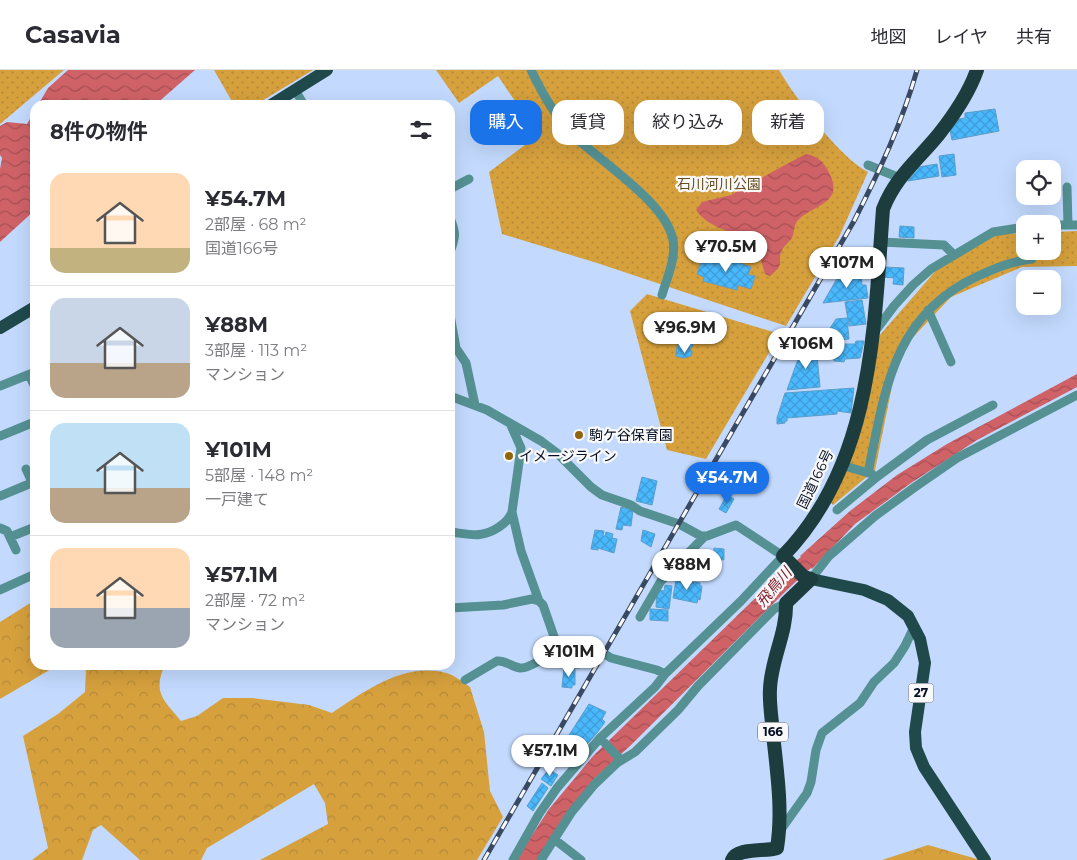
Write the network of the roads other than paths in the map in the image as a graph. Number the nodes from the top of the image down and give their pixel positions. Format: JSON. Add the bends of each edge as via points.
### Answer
{"nodes":[{"id":1,"x":327,"y":70,"type":"edge"},
{"id":2,"x":531,"y":70,"type":"edge"},
{"id":3,"x":977,"y":70,"type":"edge"},
{"id":4,"x":295,"y":90,"type":"junction"},
{"id":5,"x":278,"y":100,"type":"edge"},
{"id":6,"x":301,"y":100,"type":"edge"},
{"id":7,"x":868,"y":165,"type":"dead end"},
{"id":8,"x":469,"y":178,"type":"dead end"},
{"id":9,"x":900,"y":178,"type":"junction"},
{"id":10,"x":455,"y":185,"type":"edge"},
{"id":11,"x":1067,"y":187,"type":"dead end"},
{"id":12,"x":1073,"y":225,"type":"edge"},
{"id":13,"x":1016,"y":228,"type":"edge"},
{"id":14,"x":881,"y":242,"type":"junction"},
{"id":15,"x":954,"y":255,"type":"junction"},
{"id":16,"x":1018,"y":260,"type":"edge"},
{"id":17,"x":662,"y":295,"type":"dead end"},
{"id":18,"x":30,"y":310,"type":"edge"},
{"id":19,"x":928,"y":310,"type":"junction"},
{"id":20,"x":0,"y":328,"type":"edge"},
{"id":21,"x":873,"y":335,"type":"junction"},
{"id":22,"x":455,"y":342,"type":"edge"},
{"id":23,"x":956,"y":347,"type":"dead end"},
{"id":24,"x":946,"y":351,"type":"junction"},
{"id":25,"x":951,"y":362,"type":"dead end"},
{"id":26,"x":30,"y":374,"type":"edge"},
{"id":27,"x":0,"y":386,"type":"edge"},
{"id":28,"x":1077,"y":396,"type":"edge"},
{"id":29,"x":455,"y":398,"type":"edge"},
{"id":30,"x":475,"y":405,"type":"junction"},
{"id":31,"x":993,"y":406,"type":"dead end"},
{"id":32,"x":510,"y":423,"type":"junction"},
{"id":33,"x":30,"y":424,"type":"edge"},
{"id":34,"x":0,"y":436,"type":"edge"},
{"id":35,"x":841,"y":465,"type":"junction"},
{"id":36,"x":26,"y":469,"type":"dead end"},
{"id":37,"x":868,"y":472,"type":"junction"},
{"id":38,"x":878,"y":476,"type":"junction"},
{"id":39,"x":0,"y":496,"type":"edge"},
{"id":40,"x":837,"y":510,"type":"dead end"},
{"id":41,"x":512,"y":512,"type":"junction"},
{"id":42,"x":0,"y":528,"type":"edge"},
{"id":43,"x":30,"y":529,"type":"edge"},
{"id":44,"x":455,"y":532,"type":"edge"},
{"id":45,"x":704,"y":536,"type":"junction"},
{"id":46,"x":10,"y":537,"type":"junction"},
{"id":47,"x":16,"y":550,"type":"dead end"},
{"id":48,"x":785,"y":559,"type":"junction"},
{"id":49,"x":30,"y":576,"type":"edge"},
{"id":50,"x":808,"y":578,"type":"junction"},
{"id":51,"x":0,"y":590,"type":"edge"},
{"id":52,"x":538,"y":601,"type":"junction"},
{"id":53,"x":786,"y":603,"type":"junction"},
{"id":54,"x":455,"y":608,"type":"edge"},
{"id":55,"x":640,"y":617,"type":"dead end"},
{"id":56,"x":914,"y":627,"type":"junction"},
{"id":57,"x":558,"y":648,"type":"junction"},
{"id":58,"x":665,"y":674,"type":"junction"},
{"id":59,"x":464,"y":680,"type":"dead end"},
{"id":60,"x":602,"y":740,"type":"junction"},
{"id":61,"x":620,"y":759,"type":"junction"},
{"id":62,"x":780,"y":831,"type":"junction"},
{"id":63,"x":554,"y":839,"type":"junction"},
{"id":64,"x":513,"y":860,"type":"edge"},
{"id":65,"x":541,"y":860,"type":"edge"},
{"id":66,"x":581,"y":860,"type":"edge"},
{"id":67,"x":732,"y":860,"type":"edge"},
{"id":68,"x":985,"y":860,"type":"edge"}],
"edges":[{"from":1,"to":4,"type":"main road"},
{"from":2,"to":17,"type":"street","via":[[544,98],[571,133],[644,196],[666,222],[673,240],[673,261]]},
{"from":3,"to":9,"type":"highway","name":"国道166号","via":[[959,106]]},
{"from":4,"to":5,"type":"main road"},
{"from":4,"to":6,"type":"street"},
{"from":7,"to":9,"type":"street"},
{"from":8,"to":10,"type":"street"},
{"from":9,"to":14,"type":"highway","name":"国道166号","via":[[884,209]]},
{"from":11,"to":12,"type":"street"},
{"from":13,"to":15,"type":"street","via":[[993,232]]},
{"from":14,"to":15,"type":"street","via":[[944,245]]},
{"from":14,"to":21,"type":"highway","name":"国道166号"},
{"from":15,"to":21,"type":"street","via":[[931,268],[912,285]]},
{"from":16,"to":19,"type":"street","via":[[959,285]]},
{"from":18,"to":20,"type":"main road"},
{"from":19,"to":24,"type":"street"},
{"from":19,"to":37,"type":"street","via":[[897,357],[884,395]]},
{"from":21,"to":35,"type":"highway","name":"国道166号","via":[[860,410]]},
{"from":22,"to":30,"type":"street","via":[[466,363]]},
{"from":23,"to":24,"type":"street"},
{"from":24,"to":25,"type":"street"},
{"from":26,"to":27,"type":"street"},
{"from":28,"to":50,"type":"street","via":[[957,458],[875,516]]},
{"from":29,"to":30,"type":"street"},
{"from":30,"to":32,"type":"street"},
{"from":31,"to":38,"type":"street","via":[[927,440]]},
{"from":32,"to":41,"type":"street","via":[[521,448]]},
{"from":32,"to":45,"type":"street","via":[[546,445],[602,495]]},
{"from":33,"to":34,"type":"street"},
{"from":35,"to":37,"type":"street"},
{"from":35,"to":48,"type":"highway","name":"国道166号","via":[[818,513]]},
{"from":36,"to":39,"type":"street","via":[[29,484]]},
{"from":37,"to":38,"type":"street"},
{"from":38,"to":40,"type":"street"},
{"from":41,"to":44,"type":"street","via":[[509,520],[490,533]]},
{"from":41,"to":52,"type":"street"},
{"from":42,"to":46,"type":"street","via":[[8,531]]},
{"from":43,"to":46,"type":"street"},
{"from":45,"to":48,"type":"street","via":[[736,525]]},
{"from":45,"to":55,"type":"street","via":[[661,581]]},
{"from":46,"to":47,"type":"street"},
{"from":48,"to":50,"type":"highway"},
{"from":48,"to":58,"type":"street"},
{"from":49,"to":51,"type":"street"},
{"from":50,"to":53,"type":"highway"},
{"from":50,"to":56,"type":"main road","number":"27","via":[[864,590],[888,600],[908,616]]},
{"from":52,"to":54,"type":"street"},
{"from":52,"to":57,"type":"street","via":[[543,605]]},
{"from":53,"to":61,"type":"street","via":[[774,609],[635,752]]},
{"from":53,"to":62,"type":"highway","number":"166","via":[[786,617],[770,688]]},
{"from":56,"to":62,"type":"street","via":[[894,663],[874,682],[860,703],[822,733],[807,793]]},
{"from":56,"to":68,"type":"main road","number":"27","via":[[925,662],[915,732],[916,748],[924,768]]},
{"from":57,"to":58,"type":"street","via":[[600,651],[611,658]]},
{"from":57,"to":59,"type":"street","via":[[528,666],[520,668],[497,661]]},
{"from":58,"to":60,"type":"street"},
{"from":60,"to":61,"type":"street"},
{"from":60,"to":64,"type":"street","via":[[557,788],[538,814]]},
{"from":61,"to":63,"type":"street","via":[[594,785]]},
{"from":62,"to":67,"type":"highway","via":[[777,848],[740,852]]},
{"from":63,"to":65,"type":"street"},
{"from":63,"to":66,"type":"street"}]}
